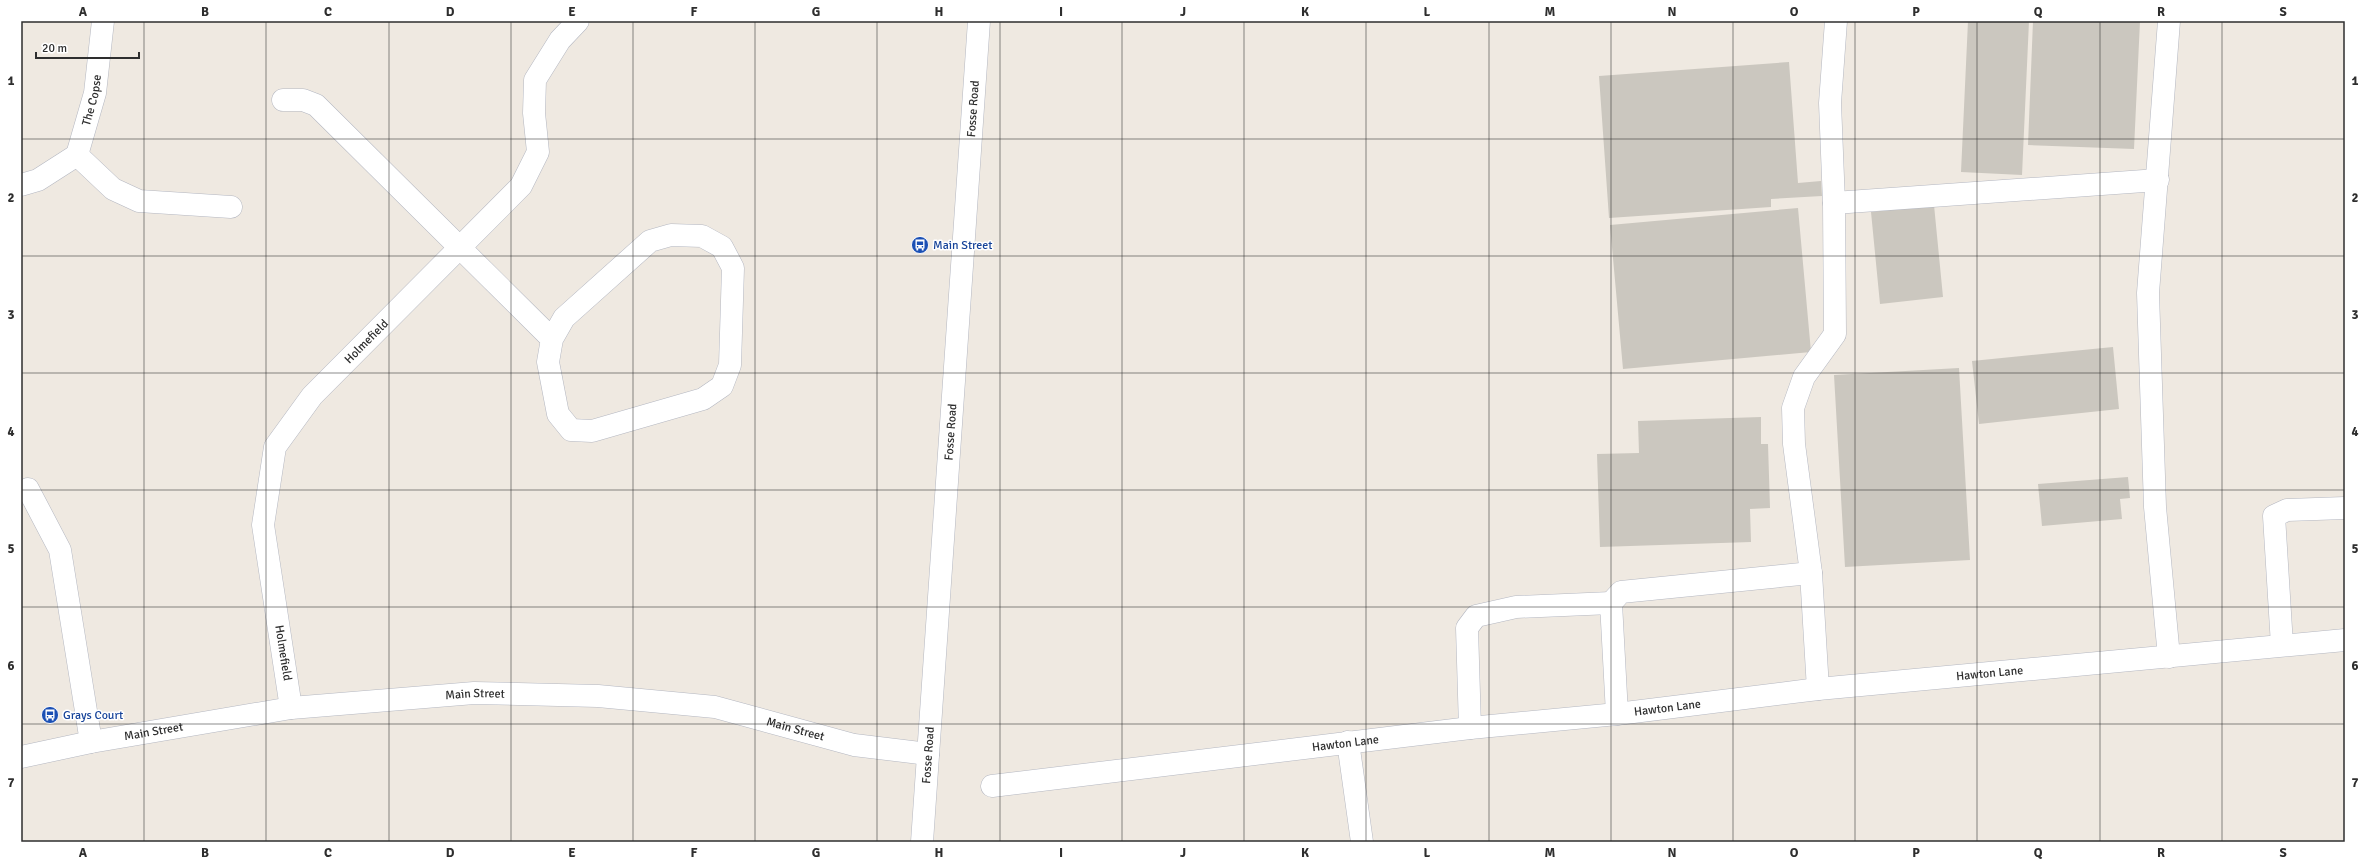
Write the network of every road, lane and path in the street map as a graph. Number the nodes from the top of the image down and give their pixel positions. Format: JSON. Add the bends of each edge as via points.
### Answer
{"nodes":[{"id":1,"x":103,"y":21,"type":"edge"},
{"id":2,"x":578,"y":21,"type":"edge"},
{"id":3,"x":979,"y":21,"type":"edge"},
{"id":4,"x":1836,"y":21,"type":"edge"},
{"id":5,"x":2169,"y":21,"type":"edge"},
{"id":6,"x":283,"y":100,"type":"dead end"},
{"id":7,"x":77,"y":154,"type":"junction"},
{"id":8,"x":2158,"y":180,"type":"junction"},
{"id":9,"x":21,"y":185,"type":"edge"},
{"id":10,"x":1834,"y":203,"type":"junction"},
{"id":11,"x":231,"y":207,"type":"dead end"},
{"id":12,"x":460,"y":247,"type":"junction"},
{"id":13,"x":552,"y":339,"type":"junction"},
{"id":14,"x":28,"y":489,"type":"dead end"},
{"id":15,"x":2345,"y":508,"type":"edge"},
{"id":16,"x":1811,"y":573,"type":"junction"},
{"id":17,"x":1611,"y":603,"type":"junction"},
{"id":18,"x":2345,"y":640,"type":"edge"},
{"id":19,"x":2282,"y":645,"type":"junction"},
{"id":20,"x":2169,"y":657,"type":"junction"},
{"id":21,"x":1818,"y":689,"type":"junction"},
{"id":22,"x":291,"y":708,"type":"junction"},
{"id":23,"x":1617,"y":714,"type":"junction"},
{"id":24,"x":1470,"y":728,"type":"junction"},
{"id":25,"x":91,"y":742,"type":"junction"},
{"id":26,"x":1348,"y":742,"type":"junction"},
{"id":27,"x":928,"y":754,"type":"junction"},
{"id":28,"x":21,"y":757,"type":"edge"},
{"id":29,"x":992,"y":786,"type":"dead end"},
{"id":30,"x":922,"y":842,"type":"edge"},
{"id":31,"x":1362,"y":842,"type":"edge"}],
"edges":[{"from":1,"to":7,"type":"street","name":"The Copse","via":[[95,93]]},
{"from":2,"to":12,"type":"street","name":"Holmefield","via":[[560,40],[535,80],[534,113],[538,152],[521,186]]},
{"from":3,"to":27,"type":"street","name":"Fosse Road"},
{"from":4,"to":10,"type":"street","via":[[1830,103]]},
{"from":5,"to":8,"type":"street"},
{"from":6,"to":12,"type":"street","via":[[303,100],[316,105]]},
{"from":7,"to":9,"type":"street","via":[[38,180]]},
{"from":7,"to":11,"type":"street","via":[[113,189],[138,201]]},
{"from":8,"to":10,"type":"street"},
{"from":8,"to":20,"type":"street","via":[[2148,293],[2155,507]]},
{"from":10,"to":16,"type":"street","via":[[1835,334],[1804,377],[1793,408],[1794,444]]},
{"from":12,"to":13,"type":"street"},
{"from":12,"to":22,"type":"street","name":"Holmefield","via":[[312,396],[275,448],[263,524]]},
{"from":13,"to":13,"type":"street","via":[[548,362],[558,414],[571,430],[592,431],[702,399],[722,386],[730,365],[733,268],[722,247],[702,236],[671,235],[650,241],[564,318]]},
{"from":14,"to":25,"type":"street","via":[[60,550]]},
{"from":15,"to":19,"type":"street","via":[[2287,510],[2274,516]]},
{"from":16,"to":17,"type":"street","via":[[1621,592]]},
{"from":16,"to":21,"type":"street"},
{"from":17,"to":23,"type":"street"},
{"from":17,"to":24,"type":"street","via":[[1516,607],[1476,616],[1467,628]]},
{"from":18,"to":19,"type":"street","name":"Hawton Lane"},
{"from":19,"to":20,"type":"street","name":"Hawton Lane"},
{"from":20,"to":21,"type":"street","name":"Hawton Lane"},
{"from":21,"to":23,"type":"street","name":"Hawton Lane"},
{"from":22,"to":25,"type":"street","name":"Main Street"},
{"from":22,"to":27,"type":"street","name":"Main Street","via":[[474,693],[598,696],[715,707],[854,745]]},
{"from":23,"to":24,"type":"street","name":"Hawton Lane"},
{"from":24,"to":26,"type":"street","name":"Hawton Lane"},
{"from":25,"to":28,"type":"street","name":"Main Street"},
{"from":26,"to":29,"type":"street","name":"Hawton Lane"},
{"from":26,"to":31,"type":"street"},
{"from":27,"to":30,"type":"street","name":"Fosse Road"}]}
